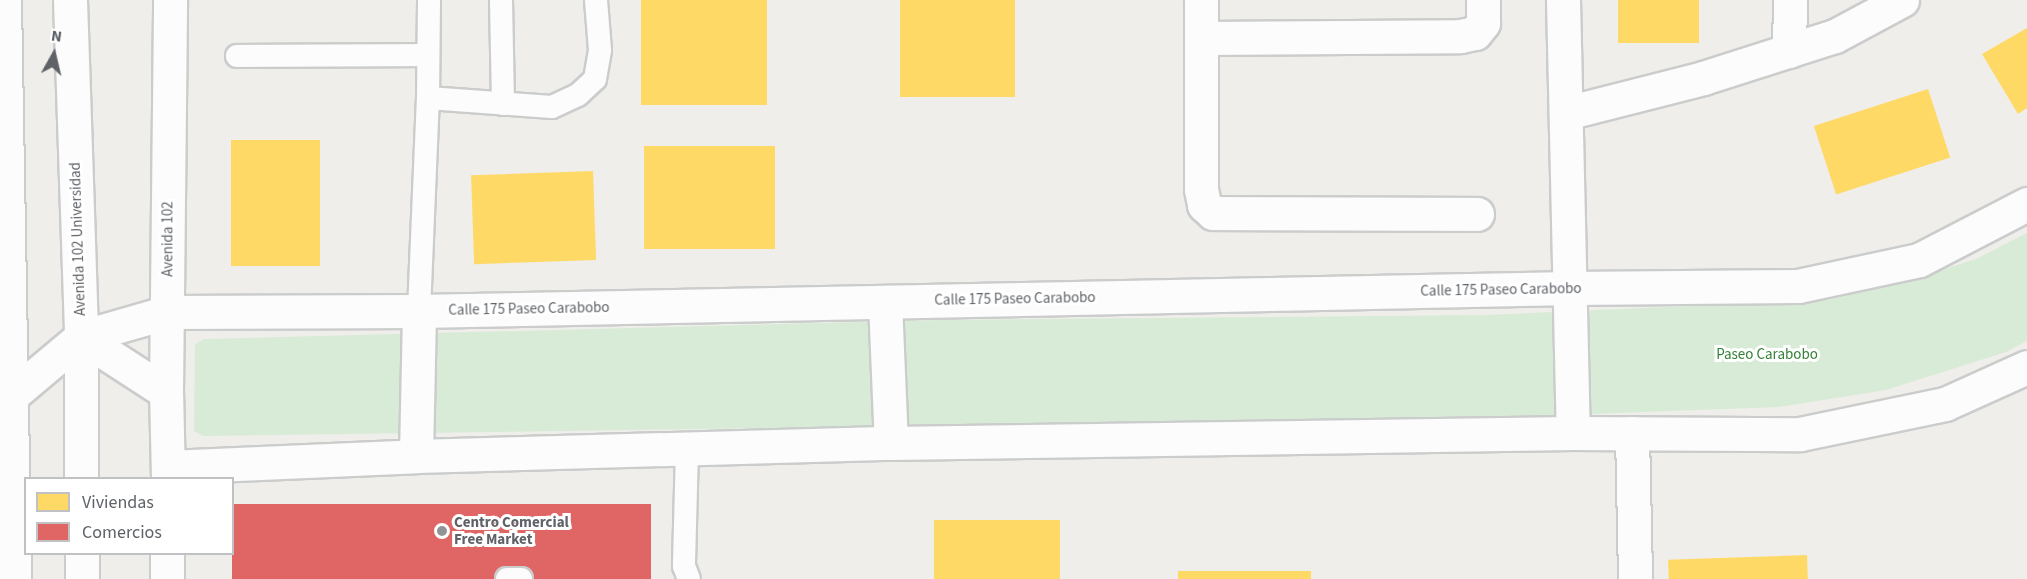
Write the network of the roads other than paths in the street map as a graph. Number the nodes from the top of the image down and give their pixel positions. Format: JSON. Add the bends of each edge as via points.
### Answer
{"nodes":[{"id":1,"x":4,"y":0,"type":"edge"},
{"id":2,"x":70,"y":0,"type":"edge"},
{"id":3,"x":170,"y":0,"type":"edge"},
{"id":4,"x":429,"y":0,"type":"edge"},
{"id":5,"x":501,"y":0,"type":"edge"},
{"id":6,"x":596,"y":0,"type":"edge"},
{"id":7,"x":1201,"y":0,"type":"edge"},
{"id":8,"x":1483,"y":0,"type":"edge"},
{"id":9,"x":1563,"y":0,"type":"edge"},
{"id":10,"x":1790,"y":0,"type":"edge"},
{"id":11,"x":1902,"y":0,"type":"edge"},
{"id":12,"x":1201,"y":38,"type":"junction"},
{"id":13,"x":1789,"y":51,"type":"junction"},
{"id":14,"x":427,"y":55,"type":"junction"},
{"id":15,"x":237,"y":56,"type":"dead end"},
{"id":16,"x":428,"y":98,"type":"junction"},
{"id":17,"x":503,"y":104,"type":"junction"},
{"id":18,"x":1566,"y":113,"type":"junction"},
{"id":19,"x":4,"y":197,"type":"edge"},
{"id":20,"x":2027,"y":204,"type":"edge"},
{"id":21,"x":1478,"y":214,"type":"dead end"},
{"id":22,"x":1571,"y":288,"type":"junction"},
{"id":23,"x":885,"y":302,"type":"junction"},
{"id":24,"x":419,"y":311,"type":"junction"},
{"id":25,"x":168,"y":312,"type":"junction"},
{"id":26,"x":81,"y":337,"type":"junction"},
{"id":27,"x":2027,"y":367,"type":"edge"},
{"id":28,"x":166,"y":392,"type":"junction"},
{"id":29,"x":6,"y":403,"type":"edge"},
{"id":30,"x":1573,"y":433,"type":"junction"},
{"id":31,"x":1632,"y":433,"type":"junction"},
{"id":32,"x":891,"y":443,"type":"junction"},
{"id":33,"x":687,"y":449,"type":"junction"},
{"id":34,"x":416,"y":456,"type":"junction"},
{"id":35,"x":168,"y":473,"type":"edge"},
{"id":36,"x":81,"y":477,"type":"edge"},
{"id":37,"x":82,"y":555,"type":"edge"},
{"id":38,"x":167,"y":555,"type":"edge"},
{"id":39,"x":14,"y":579,"type":"edge"},
{"id":40,"x":82,"y":579,"type":"edge"},
{"id":41,"x":167,"y":579,"type":"edge"},
{"id":42,"x":507,"y":579,"type":"edge"},
{"id":43,"x":521,"y":579,"type":"edge"},
{"id":44,"x":689,"y":579,"type":"edge"},
{"id":45,"x":1635,"y":579,"type":"edge"}],
"edges":[{"from":1,"to":19,"type":"street"},
{"from":2,"to":26,"type":"street","name":"Avenida 102 Universidad"},
{"from":3,"to":25,"type":"street","name":"Avenida 102"},
{"from":4,"to":14,"type":"lane"},
{"from":5,"to":17,"type":"lane"},
{"from":6,"to":17,"type":"lane","via":[[600,50],[596,79],[578,95],[552,107]]},
{"from":7,"to":12,"type":"street"},
{"from":8,"to":12,"type":"street","via":[[1483,23],[1475,33],[1460,36]]},
{"from":9,"to":18,"type":"street"},
{"from":10,"to":13,"type":"street"},
{"from":11,"to":13,"type":"street","via":[[1835,36]]},
{"from":12,"to":21,"type":"street","via":[[1201,189],[1204,205],[1213,213]]},
{"from":13,"to":18,"type":"street"},
{"from":14,"to":15,"type":"lane"},
{"from":14,"to":16,"type":"lane"},
{"from":16,"to":17,"type":"lane"},
{"from":16,"to":24,"type":"lane"},
{"from":18,"to":22,"type":"street"},
{"from":19,"to":29,"type":"street"},
{"from":20,"to":22,"type":"street","name":"Calle 175 Paseo Carabobo","via":[[1919,260],[1798,286]]},
{"from":22,"to":23,"type":"street","name":"Calle 175 Paseo Carabobo"},
{"from":22,"to":30,"type":"street"},
{"from":23,"to":24,"type":"street","name":"Calle 175 Paseo Carabobo"},
{"from":23,"to":32,"type":"street"},
{"from":24,"to":25,"type":"street","name":"Calle 175 Paseo Carabobo"},
{"from":24,"to":34,"type":"street"},
{"from":25,"to":26,"type":"street","name":"Calle 175 Paseo Carabobo"},
{"from":25,"to":28,"type":"street","name":"Avenida 102"},
{"from":26,"to":28,"type":"street"},
{"from":26,"to":29,"type":"street","name":"Calle 175 Paseo Carabobo"},
{"from":26,"to":36,"type":"street","name":"Avenida 102 Universidad"},
{"from":27,"to":31,"type":"street","via":[[1945,404],[1800,434]]},
{"from":28,"to":35,"type":"street","name":"Avenida 102"},
{"from":29,"to":39,"type":"street"},
{"from":30,"to":31,"type":"street"},
{"from":30,"to":32,"type":"street"},
{"from":31,"to":45,"type":"street"},
{"from":32,"to":33,"type":"street"},
{"from":33,"to":34,"type":"street"},
{"from":33,"to":44,"type":"lane","via":[[684,566]]},
{"from":34,"to":35,"type":"street"},
{"from":37,"to":40,"type":"street"},
{"from":38,"to":41,"type":"street"},
{"from":42,"to":43,"type":"lane"}]}
